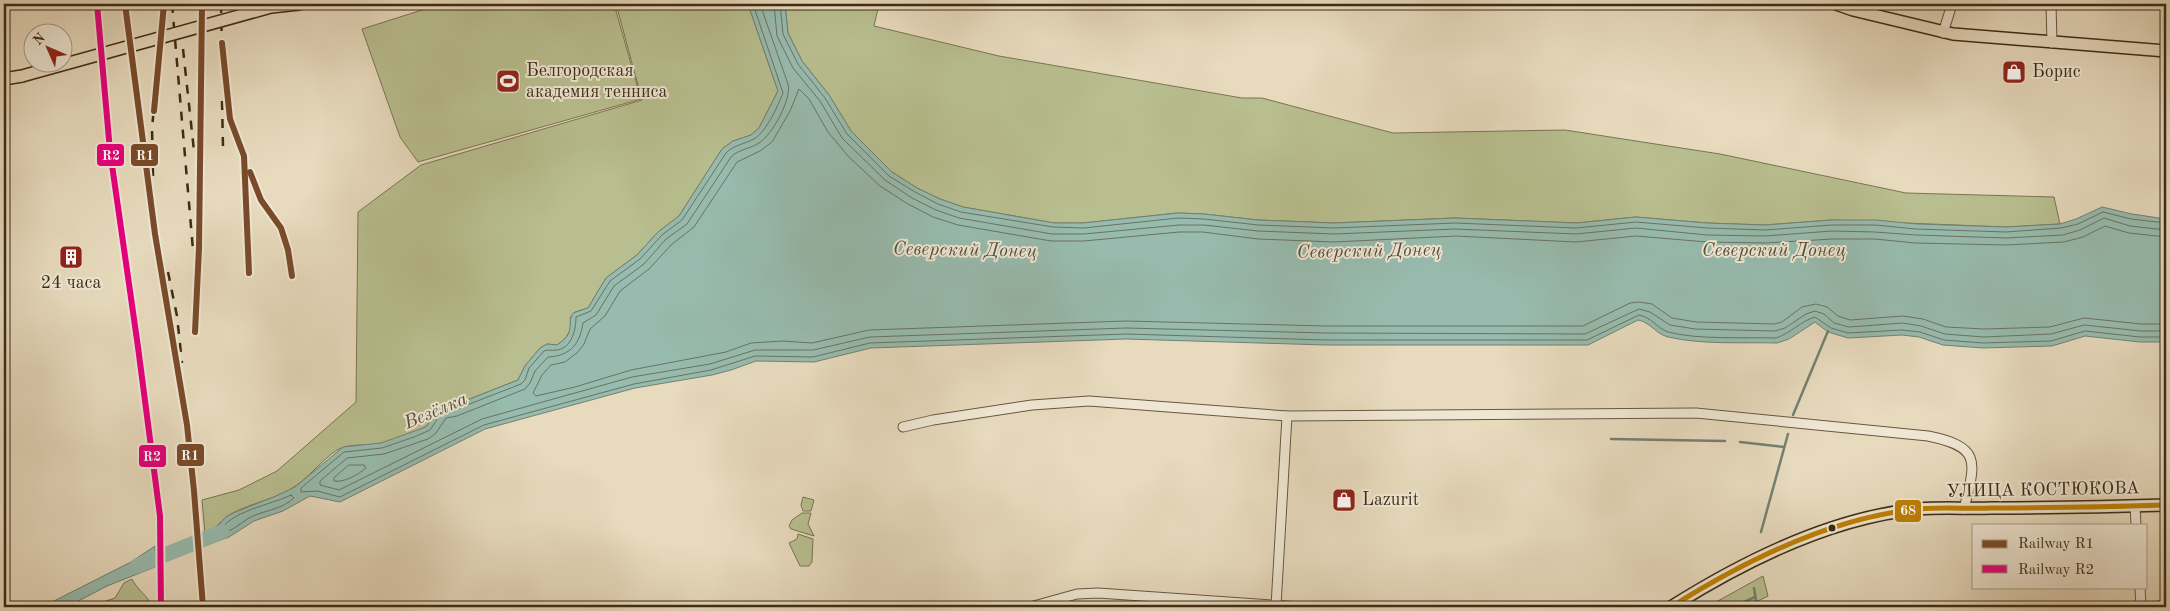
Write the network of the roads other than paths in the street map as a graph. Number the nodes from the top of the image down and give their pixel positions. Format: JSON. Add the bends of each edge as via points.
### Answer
{"nodes":[{"id":1,"x":299,"y":4,"type":"edge"},
{"id":2,"x":1836,"y":4,"type":"edge"},
{"id":3,"x":1952,"y":4,"type":"edge"},
{"id":4,"x":2051,"y":4,"type":"edge"},
{"id":5,"x":274,"y":5,"type":"edge"},
{"id":6,"x":1943,"y":32,"type":"junction"},
{"id":7,"x":2052,"y":43,"type":"junction"},
{"id":8,"x":2166,"y":51,"type":"edge"},
{"id":9,"x":4,"y":79,"type":"edge"},
{"id":10,"x":1287,"y":416,"type":"junction"},
{"id":11,"x":903,"y":427,"type":"dead end"},
{"id":12,"x":2166,"y":505,"type":"edge"},
{"id":13,"x":2135,"y":506,"type":"junction"},
{"id":14,"x":1964,"y":509,"type":"junction"},
{"id":15,"x":2136,"y":524,"type":"edge"},
{"id":16,"x":2140,"y":588,"type":"edge"},
{"id":17,"x":2166,"y":605,"type":"edge"},
{"id":18,"x":1276,"y":606,"type":"junction"},
{"id":19,"x":1030,"y":607,"type":"edge"},
{"id":20,"x":1300,"y":607,"type":"edge"},
{"id":21,"x":1671,"y":607,"type":"edge"},
{"id":22,"x":2141,"y":607,"type":"edge"},
{"id":23,"x":2153,"y":607,"type":"edge"}],
"edges":[{"from":1,"to":5,"type":"main road"},
{"from":2,"to":6,"type":"main road"},
{"from":3,"to":6,"type":"street"},
{"from":4,"to":7,"type":"street"},
{"from":5,"to":9,"type":"main road","bridge":true},
{"from":6,"to":7,"type":"main road"},
{"from":7,"to":8,"type":"main road"},
{"from":10,"to":11,"type":"street","via":[[1089,401],[1032,405]]},
{"from":10,"to":14,"type":"street","via":[[1696,413],[1928,436],[1951,440],[1964,448],[1973,460]]},
{"from":10,"to":18,"type":"street"},
{"from":12,"to":13,"type":"main road","name":"УЛИЦА КОСТЮКОВА"},
{"from":13,"to":14,"type":"main road","name":"УЛИЦА КОСТЮКОВА"},
{"from":13,"to":15,"type":"street"},
{"from":14,"to":21,"type":"main road","name":"УЛИЦА КОСТЮКОВА","via":[[1920,509],[1872,517],[1808,537],[1741,566]]},
{"from":16,"to":22,"type":"street"},
{"from":17,"to":23,"type":"street"},
{"from":18,"to":19,"type":"street","via":[[1098,593],[1076,594]]},
{"from":18,"to":20,"type":"street"}]}
